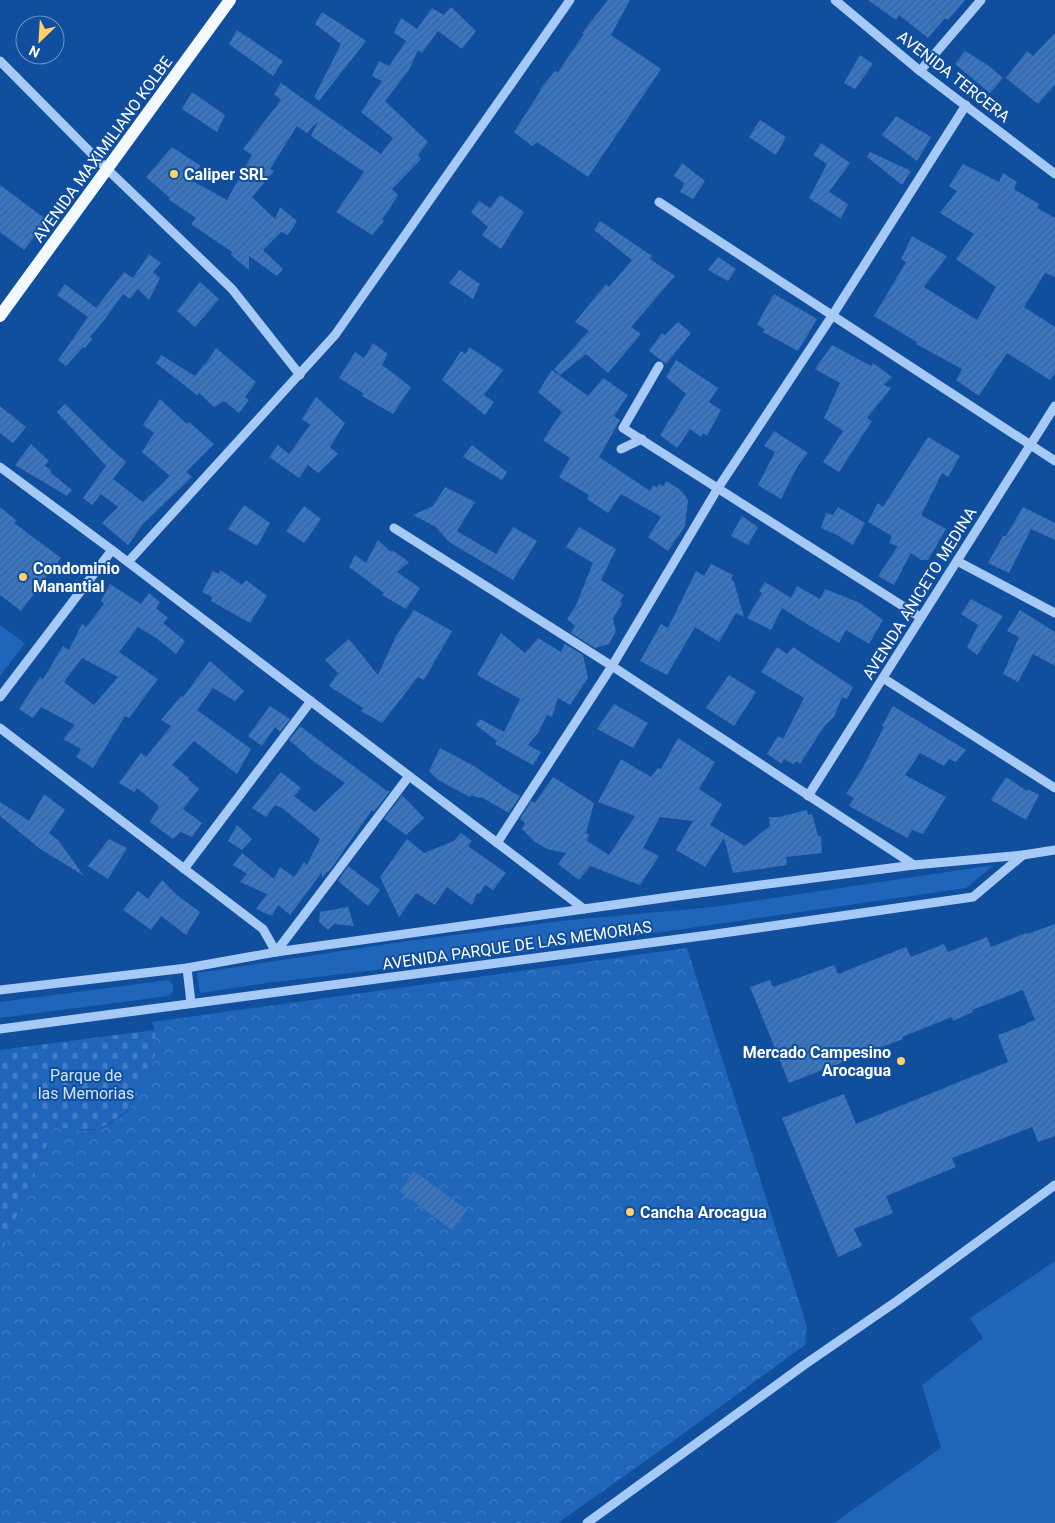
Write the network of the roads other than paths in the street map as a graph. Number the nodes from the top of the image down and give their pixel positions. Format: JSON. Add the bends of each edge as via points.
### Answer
{"nodes":[{"id":1,"x":230,"y":0,"type":"edge"},
{"id":2,"x":570,"y":0,"type":"edge"},
{"id":3,"x":835,"y":0,"type":"edge"},
{"id":4,"x":982,"y":0,"type":"edge"},
{"id":5,"x":0,"y":61,"type":"edge"},
{"id":6,"x":920,"y":71,"type":"junction"},
{"id":7,"x":966,"y":105,"type":"junction"},
{"id":8,"x":106,"y":169,"type":"junction"},
{"id":9,"x":1055,"y":174,"type":"edge"},
{"id":10,"x":659,"y":202,"type":"dead end"},
{"id":11,"x":0,"y":316,"type":"edge"},
{"id":12,"x":832,"y":316,"type":"junction"},
{"id":13,"x":659,"y":366,"type":"dead end"},
{"id":14,"x":300,"y":375,"type":"junction"},
{"id":15,"x":1055,"y":406,"type":"edge"},
{"id":16,"x":642,"y":439,"type":"junction"},
{"id":17,"x":1031,"y":446,"type":"junction"},
{"id":18,"x":621,"y":449,"type":"dead end"},
{"id":19,"x":1055,"y":461,"type":"edge"},
{"id":20,"x":0,"y":467,"type":"edge"},
{"id":21,"x":718,"y":488,"type":"junction"},
{"id":22,"x":394,"y":528,"type":"dead end"},
{"id":23,"x":112,"y":550,"type":"junction"},
{"id":24,"x":957,"y":561,"type":"junction"},
{"id":25,"x":128,"y":562,"type":"junction"},
{"id":26,"x":1055,"y":613,"type":"edge"},
{"id":27,"x":920,"y":617,"type":"junction"},
{"id":28,"x":612,"y":666,"type":"junction"},
{"id":29,"x":883,"y":678,"type":"junction"},
{"id":30,"x":0,"y":697,"type":"edge"},
{"id":31,"x":311,"y":701,"type":"junction"},
{"id":32,"x":0,"y":728,"type":"edge"},
{"id":33,"x":409,"y":776,"type":"junction"},
{"id":34,"x":1055,"y":788,"type":"edge"},
{"id":35,"x":808,"y":796,"type":"junction"},
{"id":36,"x":497,"y":843,"type":"junction"},
{"id":37,"x":1055,"y":850,"type":"edge"},
{"id":38,"x":1023,"y":855,"type":"junction"},
{"id":39,"x":914,"y":865,"type":"junction"},
{"id":40,"x":184,"y":869,"type":"junction"},
{"id":41,"x":584,"y":909,"type":"junction"},
{"id":42,"x":276,"y":952,"type":"junction"},
{"id":43,"x":187,"y":968,"type":"junction"},
{"id":44,"x":0,"y":990,"type":"edge"},
{"id":45,"x":190,"y":1003,"type":"junction"},
{"id":46,"x":0,"y":1030,"type":"edge"},
{"id":47,"x":1055,"y":1186,"type":"edge"},
{"id":48,"x":587,"y":1523,"type":"edge"}],
"edges":[{"from":1,"to":8,"type":"main road","name":"AVENIDA MAXIMILIANO KOLBE"},
{"from":2,"to":14,"type":"street","via":[[335,335]]},
{"from":3,"to":6,"type":"street","name":"AVENIDA TERCERA"},
{"from":4,"to":6,"type":"street"},
{"from":5,"to":8,"type":"street"},
{"from":6,"to":7,"type":"street","name":"AVENIDA TERCERA"},
{"from":7,"to":9,"type":"street","name":"AVENIDA TERCERA"},
{"from":7,"to":12,"type":"street"},
{"from":8,"to":11,"type":"main road","name":"AVENIDA MAXIMILIANO KOLBE"},
{"from":8,"to":14,"type":"street","via":[[232,289]]},
{"from":10,"to":12,"type":"street"},
{"from":12,"to":17,"type":"street"},
{"from":12,"to":21,"type":"street"},
{"from":13,"to":16,"type":"street","via":[[623,428]]},
{"from":14,"to":25,"type":"street"},
{"from":15,"to":17,"type":"street","name":"AVENIDA ANICETO MEDINA"},
{"from":16,"to":18,"type":"street"},
{"from":16,"to":21,"type":"street"},
{"from":17,"to":19,"type":"street"},
{"from":17,"to":24,"type":"street","name":"AVENIDA ANICETO MEDINA"},
{"from":20,"to":23,"type":"street"},
{"from":21,"to":27,"type":"street"},
{"from":21,"to":28,"type":"street"},
{"from":22,"to":28,"type":"street"},
{"from":23,"to":25,"type":"street"},
{"from":23,"to":30,"type":"street"},
{"from":24,"to":26,"type":"street"},
{"from":24,"to":27,"type":"street","name":"AVENIDA ANICETO MEDINA"},
{"from":25,"to":31,"type":"street"},
{"from":27,"to":29,"type":"street","name":"AVENIDA ANICETO MEDINA"},
{"from":28,"to":35,"type":"street"},
{"from":28,"to":36,"type":"street"},
{"from":29,"to":34,"type":"street"},
{"from":29,"to":35,"type":"street","name":"AVENIDA ANICETO MEDINA"},
{"from":31,"to":33,"type":"street"},
{"from":31,"to":40,"type":"street"},
{"from":32,"to":40,"type":"street"},
{"from":33,"to":36,"type":"street"},
{"from":33,"to":42,"type":"street"},
{"from":35,"to":39,"type":"street"},
{"from":36,"to":41,"type":"street"},
{"from":37,"to":38,"type":"street","name":"AVENIDA PARQUE DE LAS MEMORIAS"},
{"from":38,"to":39,"type":"street","name":"AVENIDA PARQUE DE LAS MEMORIAS"},
{"from":38,"to":45,"type":"street","name":"AVENIDA PARQUE DE LAS MEMORIAS","via":[[973,897]]},
{"from":39,"to":41,"type":"street","name":"AVENIDA PARQUE DE LAS MEMORIAS"},
{"from":40,"to":42,"type":"street","via":[[263,929]]},
{"from":41,"to":42,"type":"street","name":"AVENIDA PARQUE DE LAS MEMORIAS"},
{"from":42,"to":43,"type":"street","name":"AVENIDA PARQUE DE LAS MEMORIAS"},
{"from":43,"to":44,"type":"street","name":"AVENIDA PARQUE DE LAS MEMORIAS"},
{"from":43,"to":45,"type":"street"},
{"from":45,"to":46,"type":"street","name":"AVENIDA PARQUE DE LAS MEMORIAS"},
{"from":47,"to":48,"type":"street"}]}
